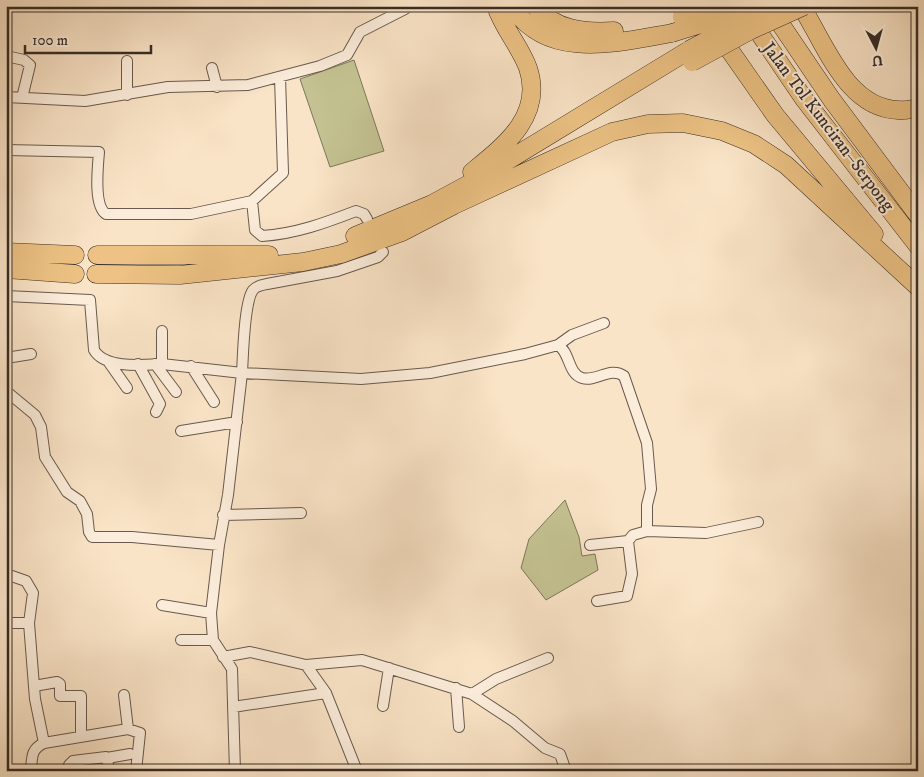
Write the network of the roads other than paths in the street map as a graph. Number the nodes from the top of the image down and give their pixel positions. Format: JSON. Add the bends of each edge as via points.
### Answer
{"nodes":[{"id":1,"x":496,"y":6,"type":"edge"},
{"id":2,"x":512,"y":6,"type":"edge"},
{"id":3,"x":534,"y":6,"type":"edge"},
{"id":4,"x":700,"y":6,"type":"edge"},
{"id":5,"x":714,"y":6,"type":"edge"},
{"id":6,"x":741,"y":6,"type":"edge"},
{"id":7,"x":746,"y":6,"type":"edge"},
{"id":8,"x":769,"y":6,"type":"edge"},
{"id":9,"x":773,"y":6,"type":"edge"},
{"id":10,"x":802,"y":6,"type":"edge"},
{"id":11,"x":405,"y":10,"type":"dead end"},
{"id":12,"x":669,"y":27,"type":"junction"},
{"id":13,"x":6,"y":56,"type":"edge"},
{"id":14,"x":689,"y":57,"type":"junction"},
{"id":15,"x":128,"y":61,"type":"dead end"},
{"id":16,"x":212,"y":68,"type":"dead end"},
{"id":17,"x":280,"y":77,"type":"junction"},
{"id":18,"x":217,"y":87,"type":"junction"},
{"id":19,"x":127,"y":95,"type":"junction"},
{"id":20,"x":6,"y":97,"type":"edge"},
{"id":21,"x":22,"y":98,"type":"junction"},
{"id":22,"x":918,"y":108,"type":"edge"},
{"id":23,"x":6,"y":150,"type":"edge"},
{"id":24,"x":252,"y":201,"type":"junction"},
{"id":25,"x":432,"y":204,"type":"junction"},
{"id":26,"x":454,"y":205,"type":"junction"},
{"id":27,"x":918,"y":215,"type":"edge"},
{"id":28,"x":367,"y":219,"type":"dead end"},
{"id":29,"x":918,"y":246,"type":"edge"},
{"id":30,"x":6,"y":252,"type":"edge"},
{"id":31,"x":383,"y":252,"type":"dead end"},
{"id":32,"x":75,"y":255,"type":"dead end"},
{"id":33,"x":97,"y":255,"type":"dead end"},
{"id":34,"x":6,"y":270,"type":"edge"},
{"id":35,"x":75,"y":274,"type":"dead end"},
{"id":36,"x":96,"y":274,"type":"dead end"},
{"id":37,"x":918,"y":287,"type":"edge"},
{"id":38,"x":6,"y":296,"type":"edge"},
{"id":39,"x":604,"y":323,"type":"dead end"},
{"id":40,"x":162,"y":331,"type":"dead end"},
{"id":41,"x":558,"y":344,"type":"junction"},
{"id":42,"x":31,"y":354,"type":"dead end"},
{"id":43,"x":6,"y":358,"type":"edge"},
{"id":44,"x":108,"y":361,"type":"junction"},
{"id":45,"x":138,"y":364,"type":"junction"},
{"id":46,"x":158,"y":364,"type":"junction"},
{"id":47,"x":191,"y":366,"type":"junction"},
{"id":48,"x":242,"y":373,"type":"junction"},
{"id":49,"x":126,"y":388,"type":"dead end"},
{"id":50,"x":6,"y":391,"type":"edge"},
{"id":51,"x":176,"y":392,"type":"dead end"},
{"id":52,"x":214,"y":402,"type":"dead end"},
{"id":53,"x":156,"y":412,"type":"dead end"},
{"id":54,"x":237,"y":422,"type":"junction"},
{"id":55,"x":181,"y":431,"type":"dead end"},
{"id":56,"x":301,"y":513,"type":"dead end"},
{"id":57,"x":223,"y":515,"type":"junction"},
{"id":58,"x":758,"y":522,"type":"dead end"},
{"id":59,"x":647,"y":532,"type":"junction"},
{"id":60,"x":628,"y":541,"type":"junction"},
{"id":61,"x":219,"y":545,"type":"junction"},
{"id":62,"x":590,"y":545,"type":"dead end"},
{"id":63,"x":6,"y":574,"type":"edge"},
{"id":64,"x":597,"y":601,"type":"dead end"},
{"id":65,"x":162,"y":605,"type":"dead end"},
{"id":66,"x":211,"y":613,"type":"junction"},
{"id":67,"x":6,"y":623,"type":"edge"},
{"id":68,"x":29,"y":623,"type":"junction"},
{"id":69,"x":181,"y":640,"type":"dead end"},
{"id":70,"x":212,"y":640,"type":"junction"},
{"id":71,"x":223,"y":657,"type":"junction"},
{"id":72,"x":548,"y":658,"type":"dead end"},
{"id":73,"x":306,"y":665,"type":"junction"},
{"id":74,"x":389,"y":668,"type":"junction"},
{"id":75,"x":34,"y":686,"type":"junction"},
{"id":76,"x":456,"y":688,"type":"junction"},
{"id":77,"x":326,"y":693,"type":"junction"},
{"id":78,"x":472,"y":694,"type":"junction"},
{"id":79,"x":124,"y":695,"type":"dead end"},
{"id":80,"x":382,"y":706,"type":"dead end"},
{"id":81,"x":233,"y":707,"type":"junction"},
{"id":82,"x":459,"y":727,"type":"dead end"},
{"id":83,"x":128,"y":729,"type":"junction"},
{"id":84,"x":81,"y":737,"type":"junction"},
{"id":85,"x":44,"y":743,"type":"junction"},
{"id":86,"x":130,"y":754,"type":"dead end"},
{"id":87,"x":107,"y":758,"type":"junction"},
{"id":88,"x":31,"y":771,"type":"edge"},
{"id":89,"x":68,"y":771,"type":"edge"},
{"id":90,"x":107,"y":771,"type":"edge"},
{"id":91,"x":136,"y":771,"type":"edge"},
{"id":92,"x":235,"y":771,"type":"edge"},
{"id":93,"x":357,"y":771,"type":"edge"},
{"id":94,"x":566,"y":771,"type":"edge"}],
"edges":[{"from":1,"to":25,"type":"highway","via":[[528,68],[532,89],[525,119],[498,152]]},
{"from":2,"to":12,"type":"highway","via":[[530,26],[550,38],[570,44],[620,42]]},
{"from":3,"to":12,"type":"highway","via":[[563,27],[590,33]]},
{"from":4,"to":37,"type":"highway","via":[[775,115]]},
{"from":5,"to":12,"type":"highway","bridge":true},
{"from":6,"to":29,"type":"highway","name":"Jalan Tol Kunciran–Serpong","via":[[804,99]]},
{"from":7,"to":12,"type":"highway","bridge":true,"via":[[717,19]]},
{"from":8,"to":27,"type":"highway","name":"Jalan Tol Kunciran–Serpong","via":[[832,100]]},
{"from":9,"to":14,"type":"highway","bridge":true,"via":[[744,20]]},
{"from":10,"to":14,"type":"highway","bridge":true},
{"from":10,"to":22,"type":"highway","via":[[840,71],[858,94],[876,105],[898,110]]},
{"from":11,"to":17,"type":"street","via":[[360,32],[346,55]]},
{"from":13,"to":21,"type":"street","via":[[24,60],[30,66]]},
{"from":14,"to":25,"type":"highway"},
{"from":14,"to":26,"type":"highway"},
{"from":15,"to":19,"type":"street"},
{"from":16,"to":18,"type":"street"},
{"from":17,"to":18,"type":"street","via":[[257,84]]},
{"from":17,"to":24,"type":"street","via":[[283,173]]},
{"from":18,"to":19,"type":"street","via":[[168,87]]},
{"from":19,"to":21,"type":"street","via":[[86,100]]},
{"from":20,"to":21,"type":"street"},
{"from":23,"to":24,"type":"street","via":[[99,152],[100,208],[106,214],[191,214]]},
{"from":24,"to":28,"type":"street","via":[[256,230],[262,236],[282,235],[356,211]]},
{"from":25,"to":33,"type":"highway","via":[[344,241],[304,250],[257,256]]},
{"from":26,"to":36,"type":"highway","via":[[402,232],[341,254],[303,262],[180,275]]},
{"from":26,"to":37,"type":"highway","via":[[612,132],[648,124],[683,123],[722,131],[754,144],[786,165]]},
{"from":30,"to":32,"type":"highway"},
{"from":31,"to":48,"type":"street","via":[[378,257],[337,271],[258,286],[252,291],[244,332]]},
{"from":34,"to":35,"type":"highway"},
{"from":38,"to":44,"type":"street","via":[[90,300],[94,350]]},
{"from":39,"to":41,"type":"street"},
{"from":40,"to":46,"type":"street"},
{"from":41,"to":48,"type":"street","via":[[525,354],[396,377],[361,379]]},
{"from":41,"to":59,"type":"street","via":[[580,378],[614,372],[624,376],[648,443],[651,489]]},
{"from":42,"to":43,"type":"street"},
{"from":44,"to":45,"type":"street"},
{"from":44,"to":49,"type":"street"},
{"from":45,"to":46,"type":"street"},
{"from":45,"to":53,"type":"street","via":[[160,404]]},
{"from":46,"to":47,"type":"street"},
{"from":46,"to":51,"type":"street"},
{"from":47,"to":48,"type":"street"},
{"from":47,"to":52,"type":"street"},
{"from":48,"to":54,"type":"street"},
{"from":50,"to":61,"type":"street","via":[[34,415],[41,427],[45,457],[67,492],[80,501],[87,514],[92,537],[132,537]]},
{"from":54,"to":55,"type":"street"},
{"from":54,"to":57,"type":"street"},
{"from":56,"to":57,"type":"street"},
{"from":57,"to":61,"type":"street"},
{"from":58,"to":59,"type":"street","via":[[706,533]]},
{"from":59,"to":60,"type":"street","via":[[633,535]]},
{"from":60,"to":62,"type":"street"},
{"from":60,"to":64,"type":"street","via":[[632,574],[627,596]]},
{"from":61,"to":66,"type":"street"},
{"from":63,"to":68,"type":"street","via":[[26,581],[30,587],[33,601]]},
{"from":65,"to":66,"type":"street"},
{"from":66,"to":70,"type":"street"},
{"from":67,"to":68,"type":"street"},
{"from":68,"to":75,"type":"street"},
{"from":69,"to":70,"type":"street"},
{"from":70,"to":71,"type":"street"},
{"from":71,"to":73,"type":"street","via":[[250,652]]},
{"from":71,"to":81,"type":"street","via":[[232,669]]},
{"from":72,"to":78,"type":"street","via":[[496,679]]},
{"from":73,"to":74,"type":"street","via":[[362,660]]},
{"from":73,"to":77,"type":"street"},
{"from":74,"to":76,"type":"street"},
{"from":74,"to":80,"type":"street"},
{"from":75,"to":84,"type":"street","via":[[57,682],[60,684],[60,696],[81,696]]},
{"from":75,"to":85,"type":"street"},
{"from":76,"to":78,"type":"street"},
{"from":76,"to":82,"type":"street"},
{"from":77,"to":81,"type":"street"},
{"from":77,"to":93,"type":"street"},
{"from":78,"to":94,"type":"street","via":[[545,748],[560,754]]},
{"from":79,"to":83,"type":"street"},
{"from":81,"to":92,"type":"street"},
{"from":83,"to":84,"type":"street"},
{"from":83,"to":91,"type":"street","via":[[140,733]]},
{"from":84,"to":85,"type":"street"},
{"from":85,"to":88,"type":"street","via":[[35,747],[32,753]]},
{"from":86,"to":87,"type":"street"},
{"from":87,"to":89,"type":"street","via":[[73,761]]},
{"from":87,"to":90,"type":"street"}]}
